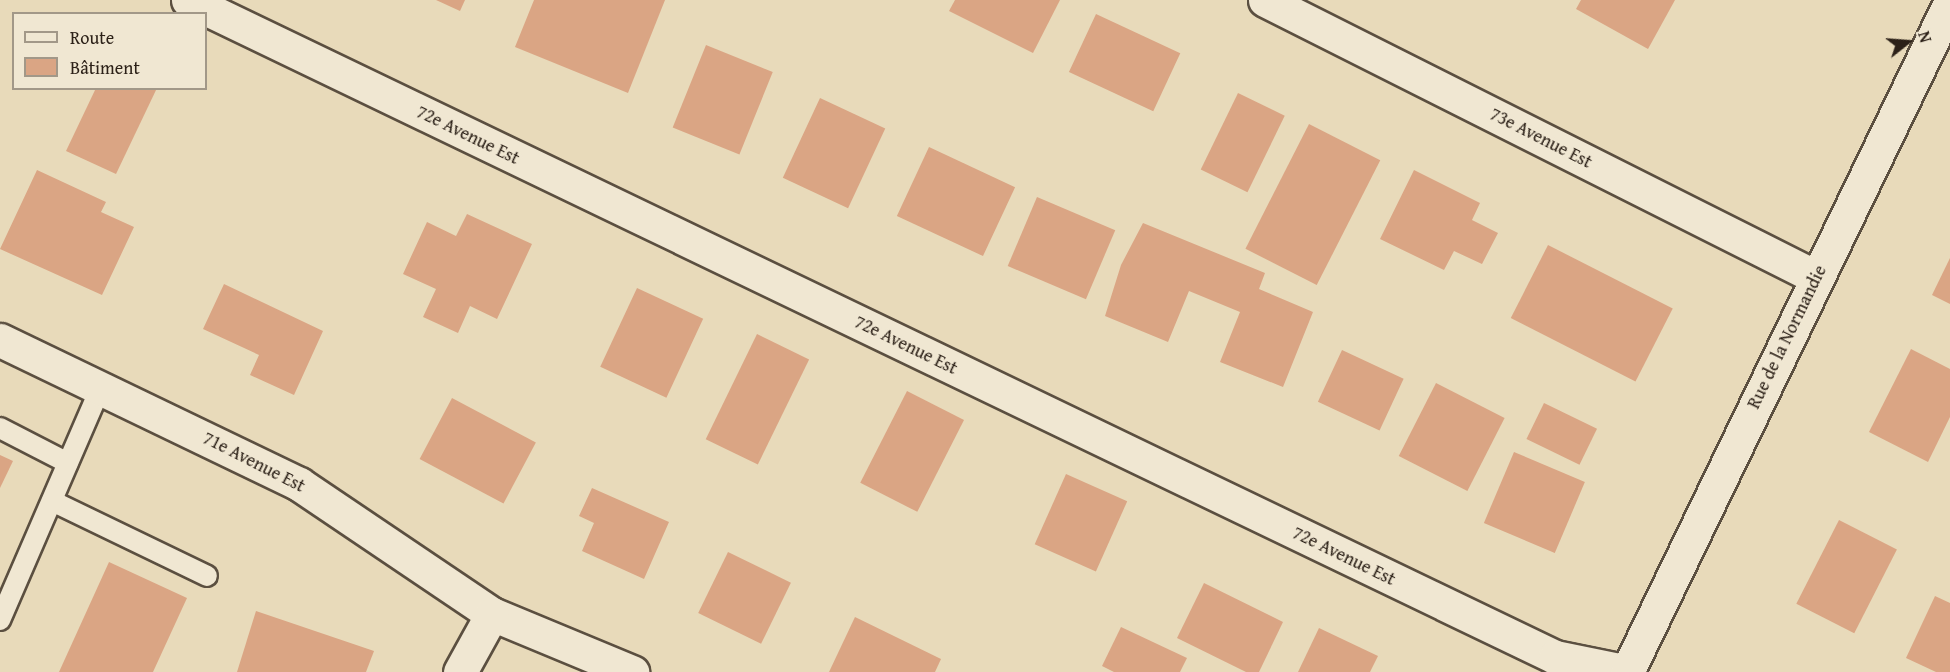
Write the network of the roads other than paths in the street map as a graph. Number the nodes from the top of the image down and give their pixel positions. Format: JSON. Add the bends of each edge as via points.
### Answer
{"nodes":[{"id":1,"x":1265,"y":0,"type":"edge"},
{"id":2,"x":193,"y":1,"type":"edge"},
{"id":3,"x":1950,"y":3,"type":"edge"},
{"id":4,"x":1816,"y":277,"type":"junction"},
{"id":5,"x":0,"y":339,"type":"edge"},
{"id":6,"x":101,"y":387,"type":"junction"},
{"id":7,"x":0,"y":428,"type":"edge"},
{"id":8,"x":69,"y":463,"type":"junction"},
{"id":9,"x":52,"y":501,"type":"junction"},
{"id":10,"x":207,"y":576,"type":"dead end"},
{"id":11,"x":492,"y":614,"type":"junction"},
{"id":12,"x":1,"y":616,"type":"edge"},
{"id":13,"x":460,"y":672,"type":"edge"},
{"id":14,"x":632,"y":672,"type":"edge"},
{"id":15,"x":1628,"y":672,"type":"edge"}],
"edges":[{"from":1,"to":4,"type":"street","name":"73e Avenue Est"},
{"from":2,"to":15,"type":"street","name":"72e Avenue Est","via":[[1555,657]]},
{"from":3,"to":4,"type":"street","name":"Rue de la Normandie"},
{"from":4,"to":15,"type":"street","name":"Rue de la Normandie"},
{"from":5,"to":6,"type":"street","name":"71e Avenue Est"},
{"from":6,"to":8,"type":"lane"},
{"from":6,"to":11,"type":"street","name":"71e Avenue Est","via":[[299,484]]},
{"from":7,"to":8,"type":"lane"},
{"from":8,"to":9,"type":"lane"},
{"from":9,"to":10,"type":"lane"},
{"from":9,"to":12,"type":"lane"},
{"from":11,"to":13,"type":"street"},
{"from":11,"to":14,"type":"street","name":"71e Avenue Est"}]}
